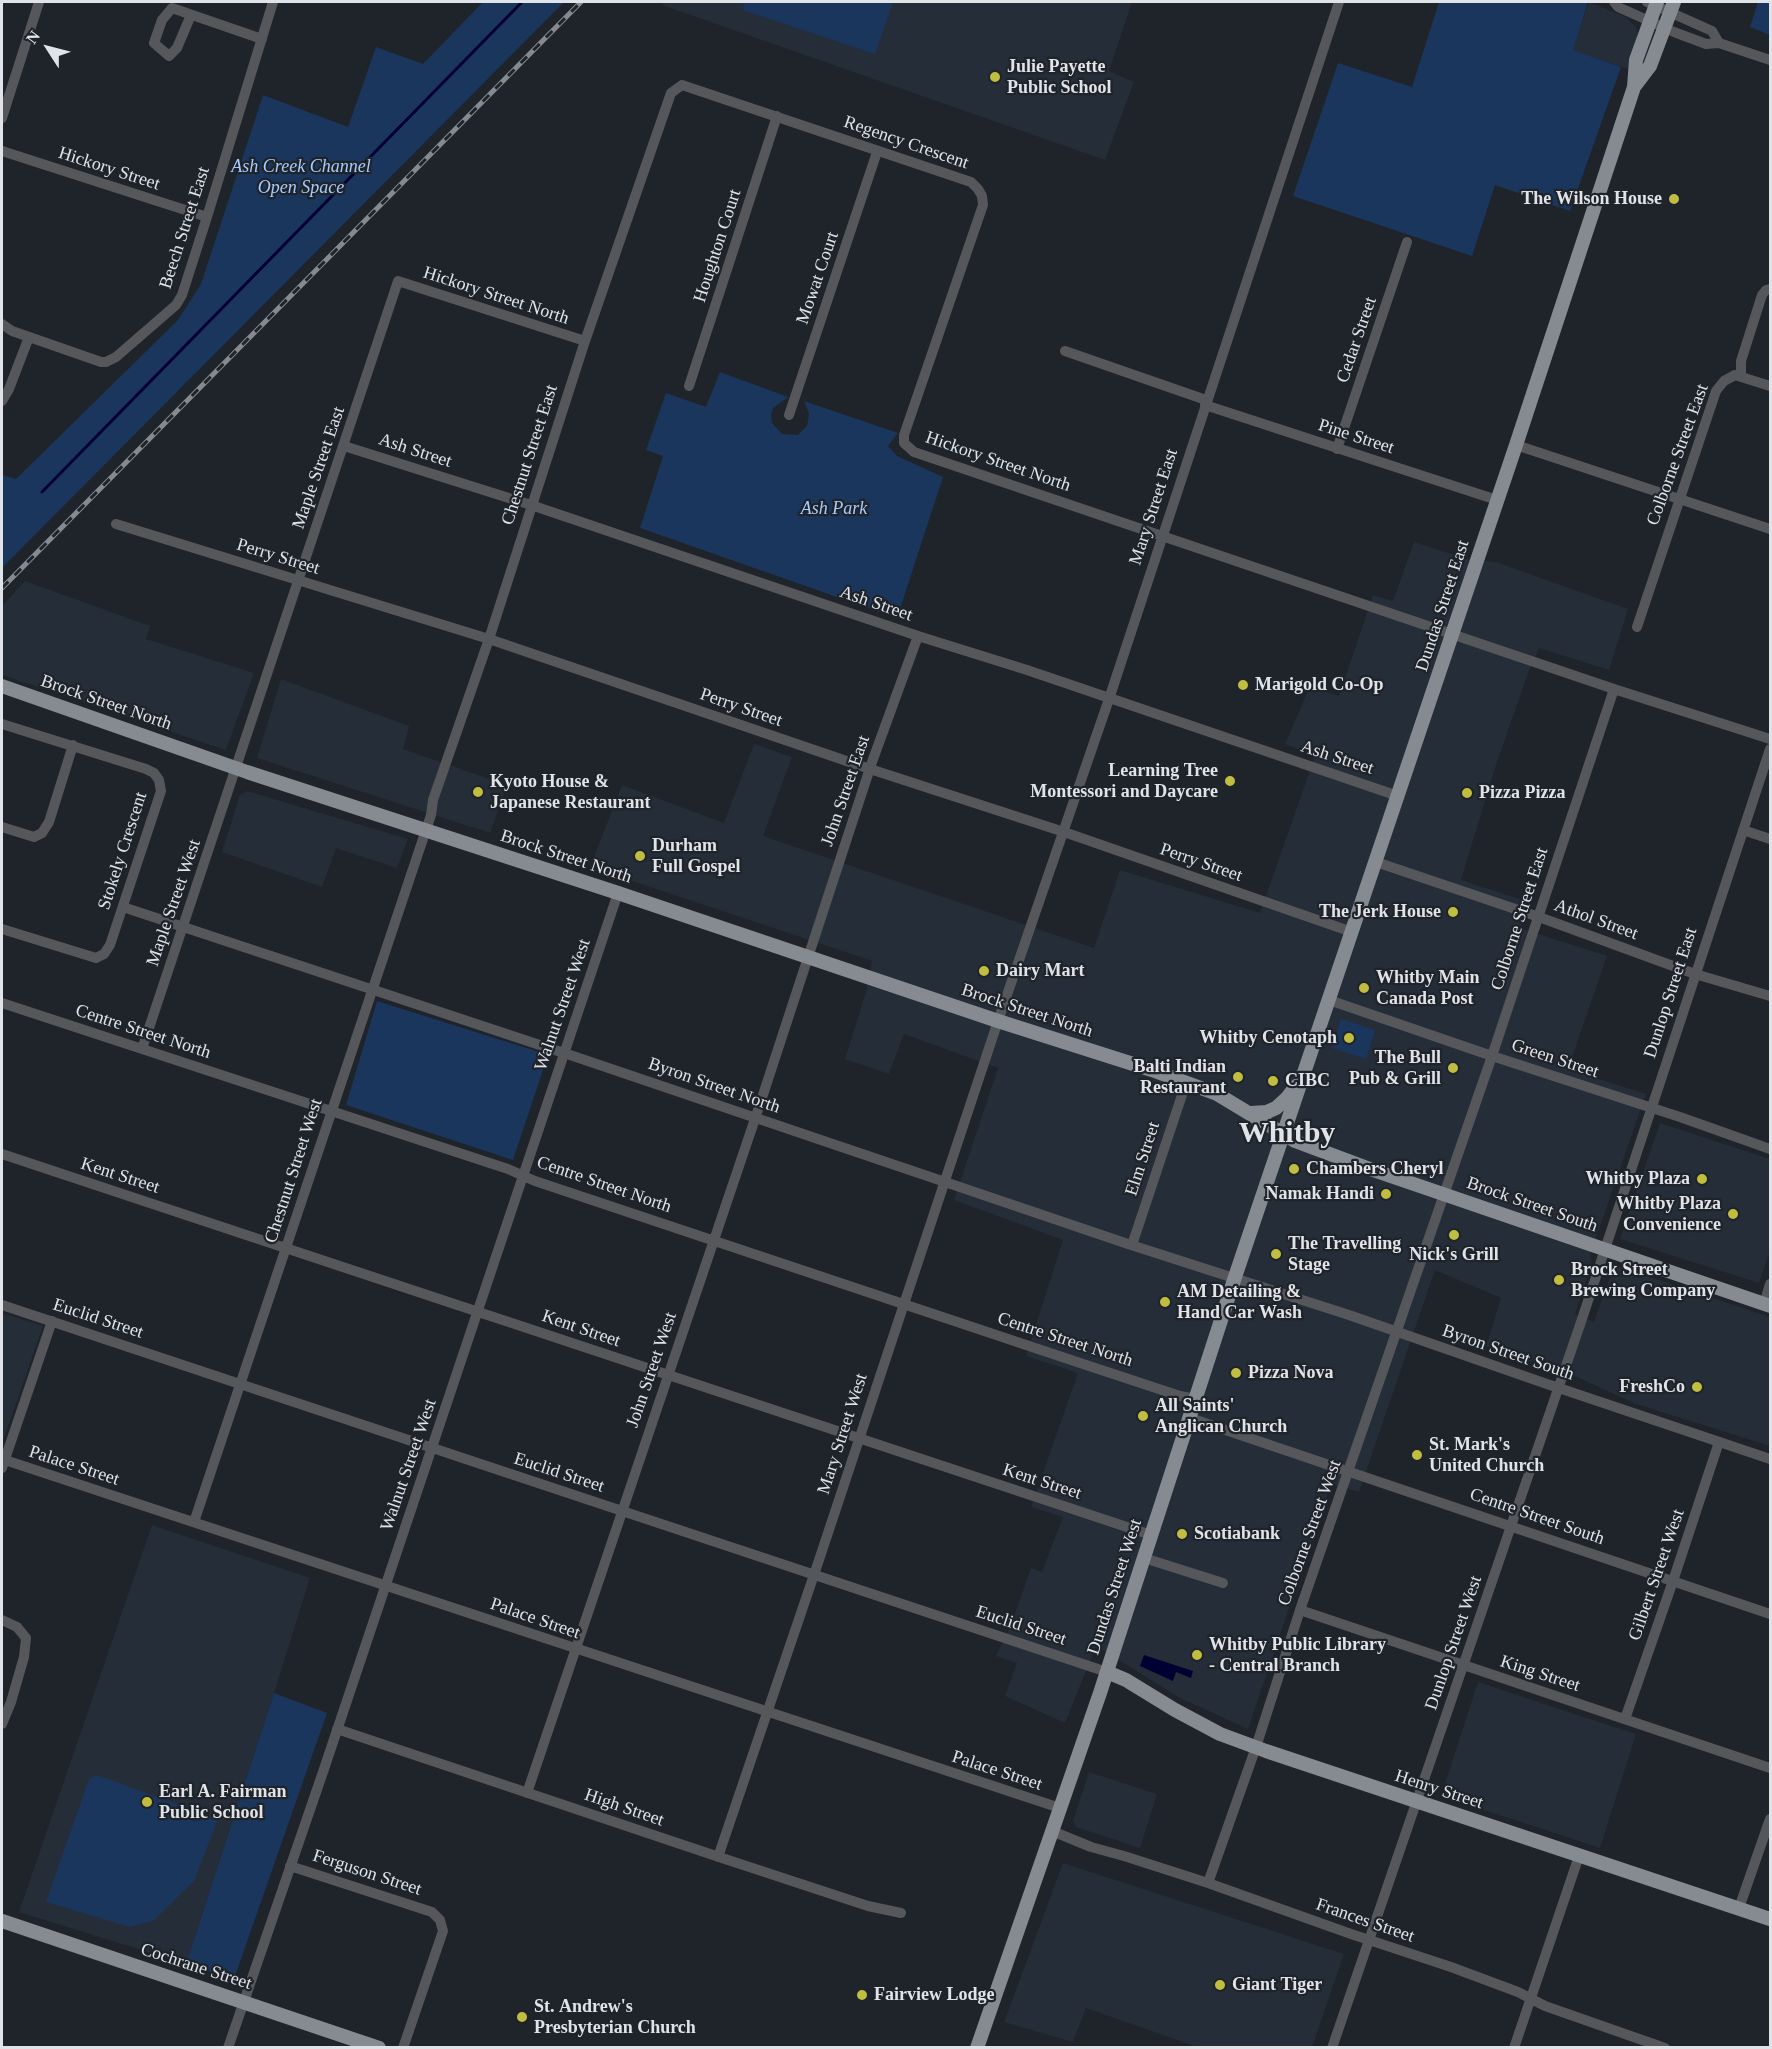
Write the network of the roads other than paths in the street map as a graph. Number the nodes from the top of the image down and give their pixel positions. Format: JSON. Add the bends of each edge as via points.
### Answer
{"nodes":[{"id":1,"x":39,"y":2,"type":"edge"},
{"id":2,"x":273,"y":2,"type":"edge"},
{"id":3,"x":1339,"y":2,"type":"edge"},
{"id":4,"x":1614,"y":2,"type":"edge"},
{"id":5,"x":1653,"y":3,"type":"edge"},
{"id":6,"x":1672,"y":7,"type":"edge"},
{"id":7,"x":191,"y":15,"type":"dead end"},
{"id":8,"x":1650,"y":21,"type":"junction"},
{"id":9,"x":1664,"y":27,"type":"junction"},
{"id":10,"x":262,"y":39,"type":"junction"},
{"id":11,"x":1719,"y":43,"type":"junction"},
{"id":12,"x":1770,"y":60,"type":"edge"},
{"id":13,"x":1634,"y":87,"type":"junction"},
{"id":14,"x":671,"y":93,"type":"joint"},
{"id":15,"x":777,"y":116,"type":"junction"},
{"id":16,"x":2,"y":118,"type":"edge"},
{"id":17,"x":2,"y":151,"type":"edge"},
{"id":18,"x":877,"y":152,"type":"junction"},
{"id":19,"x":207,"y":217,"type":"junction"},
{"id":20,"x":1407,"y":242,"type":"dead end"},
{"id":21,"x":398,"y":281,"type":"joint"},
{"id":22,"x":1770,"y":289,"type":"edge"},
{"id":23,"x":2,"y":324,"type":"edge"},
{"id":24,"x":29,"y":337,"type":"junction"},
{"id":25,"x":585,"y":341,"type":"junction"},
{"id":26,"x":1065,"y":351,"type":"dead end"},
{"id":27,"x":1741,"y":376,"type":"junction"},
{"id":28,"x":689,"y":386,"type":"dead end"},
{"id":29,"x":1770,"y":386,"type":"edge"},
{"id":30,"x":2,"y":401,"type":"edge"},
{"id":31,"x":1206,"y":402,"type":"junction"},
{"id":32,"x":789,"y":415,"type":"dead end"},
{"id":33,"x":904,"y":443,"type":"joint"},
{"id":34,"x":344,"y":446,"type":"junction"},
{"id":35,"x":1516,"y":446,"type":"junction"},
{"id":36,"x":1337,"y":449,"type":"junction"},
{"id":37,"x":1497,"y":500,"type":"junction"},
{"id":38,"x":1678,"y":500,"type":"junction"},
{"id":39,"x":531,"y":505,"type":"junction"},
{"id":40,"x":116,"y":524,"type":"dead end"},
{"id":41,"x":1770,"y":530,"type":"edge"},
{"id":42,"x":1162,"y":536,"type":"junction"},
{"id":43,"x":298,"y":580,"type":"junction"},
{"id":44,"x":1637,"y":627,"type":"dead end"},
{"id":45,"x":1453,"y":633,"type":"junction"},
{"id":46,"x":918,"y":636,"type":"junction"},
{"id":47,"x":489,"y":639,"type":"junction"},
{"id":48,"x":2,"y":686,"type":"edge"},
{"id":49,"x":1614,"y":689,"type":"junction"},
{"id":50,"x":1109,"y":699,"type":"junction"},
{"id":51,"x":2,"y":724,"type":"edge"},
{"id":52,"x":1770,"y":739,"type":"edge"},
{"id":53,"x":73,"y":745,"type":"junction"},
{"id":54,"x":1770,"y":749,"type":"edge"},
{"id":55,"x":236,"y":768,"type":"junction"},
{"id":56,"x":870,"y":769,"type":"junction"},
{"id":57,"x":1398,"y":796,"type":"junction"},
{"id":58,"x":2,"y":827,"type":"edge"},
{"id":59,"x":426,"y":830,"type":"junction"},
{"id":60,"x":1743,"y":830,"type":"junction"},
{"id":61,"x":1064,"y":832,"type":"junction"},
{"id":62,"x":1770,"y":839,"type":"edge"},
{"id":63,"x":1376,"y":861,"type":"junction"},
{"id":64,"x":618,"y":893,"type":"junction"},
{"id":65,"x":123,"y":907,"type":"junction"},
{"id":66,"x":1539,"y":917,"type":"junction"},
{"id":67,"x":183,"y":927,"type":"junction"},
{"id":68,"x":2,"y":929,"type":"edge"},
{"id":69,"x":1352,"y":932,"type":"junction"},
{"id":70,"x":809,"y":957,"type":"junction"},
{"id":71,"x":1695,"y":974,"type":"junction"},
{"id":72,"x":372,"y":989,"type":"junction"},
{"id":73,"x":1770,"y":996,"type":"edge"},
{"id":74,"x":1329,"y":999,"type":"junction"},
{"id":75,"x":2,"y":1003,"type":"edge"},
{"id":76,"x":998,"y":1021,"type":"junction"},
{"id":77,"x":142,"y":1049,"type":"junction"},
{"id":78,"x":564,"y":1054,"type":"junction"},
{"id":79,"x":1492,"y":1056,"type":"junction"},
{"id":80,"x":1303,"y":1077,"type":"junction"},
{"id":81,"x":1186,"y":1083,"type":"junction"},
{"id":82,"x":1650,"y":1108,"type":"junction"},
{"id":83,"x":331,"y":1111,"type":"junction"},
{"id":84,"x":1251,"y":1113,"type":"junction"},
{"id":85,"x":756,"y":1118,"type":"junction"},
{"id":86,"x":1283,"y":1135,"type":"junction"},
{"id":87,"x":1770,"y":1149,"type":"edge"},
{"id":88,"x":2,"y":1154,"type":"edge"},
{"id":89,"x":523,"y":1175,"type":"junction"},
{"id":90,"x":946,"y":1182,"type":"junction"},
{"id":91,"x":1444,"y":1193,"type":"junction"},
{"id":92,"x":714,"y":1240,"type":"junction"},
{"id":93,"x":1132,"y":1245,"type":"junction"},
{"id":94,"x":286,"y":1248,"type":"junction"},
{"id":95,"x":1605,"y":1249,"type":"junction"},
{"id":96,"x":1235,"y":1277,"type":"junction"},
{"id":97,"x":1770,"y":1284,"type":"edge"},
{"id":98,"x":905,"y":1304,"type":"junction"},
{"id":99,"x":2,"y":1305,"type":"edge"},
{"id":100,"x":1767,"y":1305,"type":"edge"},
{"id":101,"x":477,"y":1312,"type":"junction"},
{"id":102,"x":52,"y":1321,"type":"junction"},
{"id":103,"x":1397,"y":1333,"type":"junction"},
{"id":104,"x":668,"y":1375,"type":"junction"},
{"id":105,"x":240,"y":1384,"type":"junction"},
{"id":106,"x":1558,"y":1388,"type":"junction"},
{"id":107,"x":1196,"y":1399,"type":"junction"},
{"id":108,"x":1190,"y":1418,"type":"junction"},
{"id":109,"x":859,"y":1439,"type":"junction"},
{"id":110,"x":1719,"y":1442,"type":"junction"},
{"id":111,"x":433,"y":1448,"type":"junction"},
{"id":112,"x":1770,"y":1459,"type":"edge"},
{"id":113,"x":3,"y":1463,"type":"edge"},
{"id":114,"x":1349,"y":1472,"type":"junction"},
{"id":115,"x":622,"y":1511,"type":"junction"},
{"id":116,"x":194,"y":1522,"type":"junction"},
{"id":117,"x":1510,"y":1526,"type":"junction"},
{"id":118,"x":1151,"y":1535,"type":"junction"},
{"id":119,"x":1144,"y":1558,"type":"junction"},
{"id":120,"x":814,"y":1574,"type":"junction"},
{"id":121,"x":1674,"y":1581,"type":"junction"},
{"id":122,"x":1223,"y":1583,"type":"dead end"},
{"id":123,"x":385,"y":1586,"type":"junction"},
{"id":124,"x":1300,"y":1610,"type":"junction"},
{"id":125,"x":1770,"y":1614,"type":"edge"},
{"id":126,"x":2,"y":1620,"type":"edge"},
{"id":127,"x":575,"y":1650,"type":"junction"},
{"id":128,"x":1463,"y":1666,"type":"junction"},
{"id":129,"x":1107,"y":1672,"type":"junction"},
{"id":130,"x":766,"y":1713,"type":"junction"},
{"id":131,"x":1625,"y":1719,"type":"junction"},
{"id":132,"x":2,"y":1724,"type":"edge"},
{"id":133,"x":337,"y":1730,"type":"junction"},
{"id":134,"x":1256,"y":1747,"type":"junction"},
{"id":135,"x":1770,"y":1768,"type":"edge"},
{"id":136,"x":527,"y":1793,"type":"junction"},
{"id":137,"x":1416,"y":1801,"type":"junction"},
{"id":138,"x":1060,"y":1808,"type":"junction"},
{"id":139,"x":1770,"y":1819,"type":"edge"},
{"id":140,"x":1052,"y":1832,"type":"junction"},
{"id":141,"x":1579,"y":1856,"type":"junction"},
{"id":142,"x":718,"y":1857,"type":"junction"},
{"id":143,"x":290,"y":1866,"type":"junction"},
{"id":144,"x":1208,"y":1883,"type":"junction"},
{"id":145,"x":1739,"y":1908,"type":"junction"},
{"id":146,"x":901,"y":1913,"type":"dead end"},
{"id":147,"x":1770,"y":1919,"type":"edge"},
{"id":148,"x":2,"y":1921,"type":"edge"},
{"id":149,"x":1369,"y":1940,"type":"junction"},
{"id":150,"x":1530,"y":2000,"type":"junction"},
{"id":151,"x":244,"y":2001,"type":"junction"},
{"id":152,"x":228,"y":2048,"type":"edge"},
{"id":153,"x":379,"y":2048,"type":"edge"},
{"id":154,"x":403,"y":2048,"type":"edge"},
{"id":155,"x":977,"y":2048,"type":"edge"},
{"id":156,"x":1332,"y":2048,"type":"edge"},
{"id":157,"x":1514,"y":2048,"type":"edge"},
{"id":158,"x":1665,"y":2048,"type":"edge"}],
"edges":[{"from":1,"to":16,"type":"street"},
{"from":2,"to":10,"type":"street","name":"Beech Street East"},
{"from":3,"to":31,"type":"street","name":"Mary Street East"},
{"from":4,"to":8,"type":"street","via":[[1617,8]]},
{"from":5,"to":6,"type":"street"},
{"from":5,"to":8,"type":"main road","name":"Dundas Street East"},
{"from":6,"to":9,"type":"main road","name":"Dundas Street East"},
{"from":6,"to":11,"type":"street","via":[[1712,31]]},
{"from":7,"to":10,"type":"street"},
{"from":8,"to":9,"type":"street"},
{"from":8,"to":13,"type":"main road","name":"Dundas Street East","via":[[1636,60]]},
{"from":9,"to":11,"type":"street","via":[[1706,44]]},
{"from":9,"to":13,"type":"main road","name":"Dundas Street East","via":[[1650,66]]},
{"from":10,"to":19,"type":"street","name":"Beech Street East"},
{"from":11,"to":12,"type":"street"},
{"from":13,"to":35,"type":"main road","name":"Dundas Street East"},
{"from":14,"to":15,"type":"street","name":"Regency Crescent","via":[[682,85]]},
{"from":14,"to":25,"type":"street","name":"Chestnut Street East"},
{"from":15,"to":18,"type":"street","name":"Regency Crescent"},
{"from":15,"to":28,"type":"street","name":"Houghton Court"},
{"from":17,"to":19,"type":"street","name":"Hickory Street"},
{"from":18,"to":32,"type":"street","name":"Mowat Court"},
{"from":18,"to":33,"type":"street","name":"Regency Crescent","via":[[971,182],[982,196]]},
{"from":19,"to":24,"type":"street","name":"Beech Street East","via":[[176,305],[111,360],[101,362]]},
{"from":20,"to":36,"type":"street","name":"Cedar Street"},
{"from":21,"to":25,"type":"street","name":"Hickory Street North"},
{"from":21,"to":34,"type":"street","name":"Maple Street East"},
{"from":22,"to":27,"type":"street","via":[[1762,295],[1741,361]]},
{"from":23,"to":24,"type":"street","name":"Beech Street East"},
{"from":24,"to":30,"type":"street"},
{"from":25,"to":39,"type":"street","name":"Chestnut Street East"},
{"from":26,"to":31,"type":"street","name":"Pine Street"},
{"from":27,"to":29,"type":"street"},
{"from":27,"to":38,"type":"street","name":"Colborne Street East","via":[[1724,381],[1716,391]]},
{"from":31,"to":36,"type":"street","name":"Pine Street"},
{"from":31,"to":42,"type":"street","name":"Mary Street East"},
{"from":33,"to":42,"type":"street","name":"Hickory Street North","via":[[925,456]]},
{"from":34,"to":39,"type":"street","name":"Ash Street"},
{"from":34,"to":43,"type":"street","name":"Maple Street East"},
{"from":35,"to":37,"type":"main road","name":"Dundas Street East"},
{"from":35,"to":38,"type":"street"},
{"from":36,"to":37,"type":"street","name":"Pine Street"},
{"from":37,"to":45,"type":"main road","name":"Dundas Street East"},
{"from":38,"to":41,"type":"street"},
{"from":38,"to":44,"type":"street","name":"Colborne Street East"},
{"from":39,"to":46,"type":"street","name":"Ash Street"},
{"from":39,"to":47,"type":"street","name":"Chestnut Street East"},
{"from":40,"to":43,"type":"street","name":"Perry Street"},
{"from":42,"to":45,"type":"street","name":"Hickory Street North"},
{"from":42,"to":50,"type":"street","name":"Mary Street East"},
{"from":43,"to":47,"type":"street","name":"Perry Street"},
{"from":43,"to":55,"type":"street","name":"Maple Street East"},
{"from":45,"to":49,"type":"street","name":"Hickory Street North"},
{"from":45,"to":57,"type":"main road","name":"Dundas Street East"},
{"from":46,"to":50,"type":"street","name":"Ash Street"},
{"from":46,"to":56,"type":"street","name":"John Street East"},
{"from":47,"to":56,"type":"street","name":"Perry Street"},
{"from":47,"to":59,"type":"street","name":"Chestnut Street East"},
{"from":48,"to":55,"type":"main road","name":"Brock Street North"},
{"from":49,"to":52,"type":"street","name":"Hickory Street North"},
{"from":49,"to":66,"type":"street","name":"Colborne Street East"},
{"from":50,"to":57,"type":"street","name":"Ash Street"},
{"from":50,"to":61,"type":"street","name":"Mary Street East"},
{"from":51,"to":53,"type":"street","name":"Stokely Crescent"},
{"from":53,"to":58,"type":"street","via":[[50,822],[42,833],[34,837]]},
{"from":53,"to":65,"type":"street","name":"Stokely Crescent","via":[[146,769],[159,780],[161,791]]},
{"from":54,"to":60,"type":"street","name":"Dunlop Street East"},
{"from":55,"to":59,"type":"main road","name":"Brock Street North"},
{"from":55,"to":67,"type":"street","name":"Maple Street West"},
{"from":56,"to":61,"type":"street","name":"Perry Street"},
{"from":56,"to":70,"type":"street","name":"John Street East"},
{"from":57,"to":63,"type":"main road","name":"Dundas Street East"},
{"from":59,"to":64,"type":"main road","name":"Brock Street North"},
{"from":59,"to":72,"type":"street","name":"Chestnut Street West"},
{"from":60,"to":62,"type":"street"},
{"from":60,"to":71,"type":"street","name":"Dunlop Street East"},
{"from":61,"to":69,"type":"street","name":"Perry Street"},
{"from":61,"to":76,"type":"street","name":"Mary Street East"},
{"from":63,"to":66,"type":"street","name":"Athol Street"},
{"from":63,"to":69,"type":"main road","name":"Dundas Street East"},
{"from":64,"to":70,"type":"main road","name":"Brock Street North"},
{"from":64,"to":78,"type":"street","name":"Walnut Street West"},
{"from":65,"to":67,"type":"street","name":"Byron Street North"},
{"from":65,"to":68,"type":"street","name":"Stokely Crescent","via":[[110,945],[96,958]]},
{"from":66,"to":71,"type":"street","name":"Athol Street"},
{"from":66,"to":79,"type":"street","name":"Colborne Street East"},
{"from":67,"to":72,"type":"street","name":"Byron Street North"},
{"from":67,"to":77,"type":"street","name":"Maple Street West"},
{"from":69,"to":74,"type":"main road","name":"Dundas Street East"},
{"from":70,"to":76,"type":"main road","name":"Brock Street North"},
{"from":70,"to":85,"type":"street","name":"John Street West"},
{"from":71,"to":73,"type":"street","name":"Athol Street"},
{"from":71,"to":82,"type":"street","name":"Dunlop Street East"},
{"from":72,"to":78,"type":"street","name":"Byron Street North"},
{"from":72,"to":83,"type":"street","name":"Chestnut Street West"},
{"from":74,"to":79,"type":"street","name":"Green Street"},
{"from":74,"to":80,"type":"main road","name":"Dundas Street East"},
{"from":75,"to":77,"type":"street","name":"Centre Street North"},
{"from":76,"to":81,"type":"main road","name":"Brock Street North"},
{"from":76,"to":90,"type":"street","name":"Mary Street West"},
{"from":77,"to":83,"type":"street","name":"Centre Street North"},
{"from":78,"to":85,"type":"street","name":"Byron Street North"},
{"from":78,"to":89,"type":"street","name":"Walnut Street West"},
{"from":79,"to":82,"type":"street","name":"Green Street"},
{"from":79,"to":91,"type":"street","name":"Colborne Street East"},
{"from":80,"to":84,"type":"main road","via":[[1276,1108]]},
{"from":80,"to":86,"type":"main road","name":"Dundas Street East"},
{"from":81,"to":84,"type":"main road","name":"Brock Street North","via":[[1217,1094]]},
{"from":81,"to":93,"type":"street","name":"Elm Street"},
{"from":82,"to":87,"type":"street","name":"Green Street"},
{"from":82,"to":95,"type":"street","name":"Dunlop Street East"},
{"from":83,"to":89,"type":"street","name":"Centre Street North"},
{"from":83,"to":94,"type":"street","name":"Chestnut Street West"},
{"from":84,"to":86,"type":"main road","name":"Brock Street North"},
{"from":85,"to":90,"type":"street","name":"Byron Street North"},
{"from":85,"to":92,"type":"street","name":"John Street West"},
{"from":86,"to":91,"type":"main road","name":"Brock Street South"},
{"from":86,"to":96,"type":"main road","name":"Dundas Street West"},
{"from":88,"to":94,"type":"street","name":"Kent Street"},
{"from":89,"to":92,"type":"street","name":"Centre Street North"},
{"from":89,"to":101,"type":"street","name":"Walnut Street West"},
{"from":90,"to":93,"type":"street","name":"Byron Street North"},
{"from":90,"to":98,"type":"street","name":"Mary Street West"},
{"from":91,"to":95,"type":"main road","name":"Brock Street South"},
{"from":91,"to":103,"type":"street","name":"Colborne Street West"},
{"from":92,"to":98,"type":"street","name":"Centre Street North"},
{"from":92,"to":104,"type":"street","name":"John Street West"},
{"from":93,"to":96,"type":"street","name":"Byron Street North"},
{"from":94,"to":101,"type":"street","name":"Kent Street"},
{"from":94,"to":105,"type":"street","name":"Chestnut Street West"},
{"from":95,"to":100,"type":"main road","name":"Brock Street South"},
{"from":95,"to":106,"type":"street","name":"Dunlop Street West"},
{"from":96,"to":103,"type":"street","name":"Byron Street South"},
{"from":96,"to":107,"type":"main road","name":"Dundas Street West"},
{"from":97,"to":100,"type":"street"},
{"from":98,"to":107,"type":"street","name":"Centre Street North"},
{"from":98,"to":109,"type":"street","name":"Mary Street West"},
{"from":99,"to":102,"type":"street","name":"Euclid Street"},
{"from":101,"to":104,"type":"street","name":"Kent Street"},
{"from":101,"to":111,"type":"street","name":"Walnut Street West"},
{"from":102,"to":105,"type":"street","name":"Euclid Street"},
{"from":102,"to":113,"type":"street"},
{"from":103,"to":106,"type":"street","name":"Byron Street South"},
{"from":103,"to":114,"type":"street","name":"Colborne Street West"},
{"from":104,"to":109,"type":"street","name":"Kent Street"},
{"from":104,"to":115,"type":"street","name":"John Street West"},
{"from":105,"to":111,"type":"street","name":"Euclid Street"},
{"from":105,"to":116,"type":"street","name":"Chestnut Street West"},
{"from":106,"to":110,"type":"street","name":"Byron Street South"},
{"from":106,"to":117,"type":"street","name":"Dunlop Street West"},
{"from":107,"to":108,"type":"main road","name":"Dundas Street West"},
{"from":108,"to":114,"type":"street","name":"Centre Street South"},
{"from":108,"to":118,"type":"main road","name":"Dundas Street West"},
{"from":109,"to":118,"type":"street","name":"Kent Street"},
{"from":109,"to":120,"type":"street","name":"Mary Street West"},
{"from":110,"to":112,"type":"street","name":"Byron Street South"},
{"from":110,"to":121,"type":"street","name":"Gilbert Street West"},
{"from":111,"to":115,"type":"street","name":"Euclid Street"},
{"from":111,"to":123,"type":"street","name":"Walnut Street West"},
{"from":113,"to":116,"type":"street","name":"Palace Street"},
{"from":114,"to":117,"type":"street","name":"Centre Street South"},
{"from":114,"to":124,"type":"street","name":"Colborne Street West"},
{"from":115,"to":120,"type":"street","name":"Euclid Street"},
{"from":115,"to":127,"type":"street","name":"John Street West"},
{"from":116,"to":123,"type":"street","name":"Palace Street"},
{"from":117,"to":121,"type":"street","name":"Centre Street South"},
{"from":117,"to":128,"type":"street","name":"Dunlop Street West"},
{"from":118,"to":119,"type":"main road","name":"Dundas Street West"},
{"from":119,"to":122,"type":"street"},
{"from":119,"to":129,"type":"main road","name":"Dundas Street West"},
{"from":120,"to":129,"type":"street","name":"Euclid Street"},
{"from":120,"to":130,"type":"street","name":"Mary Street West"},
{"from":121,"to":125,"type":"street","name":"Centre Street South"},
{"from":121,"to":131,"type":"street","name":"Gilbert Street West"},
{"from":123,"to":127,"type":"street","name":"Palace Street"},
{"from":123,"to":133,"type":"street","name":"Walnut Street West"},
{"from":124,"to":128,"type":"street","name":"King Street"},
{"from":124,"to":134,"type":"street","name":"Colborne Street West"},
{"from":126,"to":132,"type":"street","via":[[17,1627],[26,1638],[24,1657]]},
{"from":127,"to":130,"type":"street","name":"Palace Street"},
{"from":127,"to":136,"type":"street","name":"John Street West"},
{"from":128,"to":131,"type":"street","name":"King Street"},
{"from":128,"to":137,"type":"street","name":"Dunlop Street West"},
{"from":129,"to":134,"type":"main road","name":"Henry Street","via":[[1220,1734]]},
{"from":129,"to":138,"type":"main road","name":"Dundas Street West"},
{"from":130,"to":138,"type":"street","name":"Palace Street"},
{"from":130,"to":142,"type":"street","name":"Mary Street West"},
{"from":131,"to":135,"type":"street","name":"King Street"},
{"from":133,"to":136,"type":"street","name":"High Street"},
{"from":133,"to":143,"type":"street","name":"Walnut Street West"},
{"from":134,"to":137,"type":"main road","name":"Henry Street"},
{"from":134,"to":144,"type":"street","name":"Colborne Street West"},
{"from":136,"to":142,"type":"street","name":"High Street"},
{"from":137,"to":141,"type":"main road","name":"Henry Street"},
{"from":137,"to":149,"type":"street","name":"Dunlop Street West"},
{"from":138,"to":140,"type":"main road","name":"Dundas Street West"},
{"from":139,"to":145,"type":"street"},
{"from":140,"to":144,"type":"street","name":"Frances Street"},
{"from":140,"to":155,"type":"main road","name":"Dundas Street West"},
{"from":141,"to":145,"type":"main road","name":"Henry Street"},
{"from":141,"to":150,"type":"street"},
{"from":142,"to":146,"type":"street","name":"High Street"},
{"from":143,"to":151,"type":"street","name":"Walnut Street West"},
{"from":143,"to":154,"type":"street","name":"Ferguson Street","via":[[432,1912],[440,1920],[443,1931]]},
{"from":144,"to":149,"type":"street","name":"Frances Street"},
{"from":145,"to":147,"type":"main road","name":"Henry Street"},
{"from":148,"to":151,"type":"main road","name":"Cochrane Street"},
{"from":149,"to":150,"type":"street","name":"Frances Street","via":[[1518,1992]]},
{"from":149,"to":156,"type":"street","name":"Dunlop Street West"},
{"from":150,"to":157,"type":"street"},
{"from":150,"to":158,"type":"street","name":"Frances Street"},
{"from":151,"to":152,"type":"street","name":"Walnut Street West"},
{"from":151,"to":153,"type":"main road","name":"Cochrane Street"}]}
